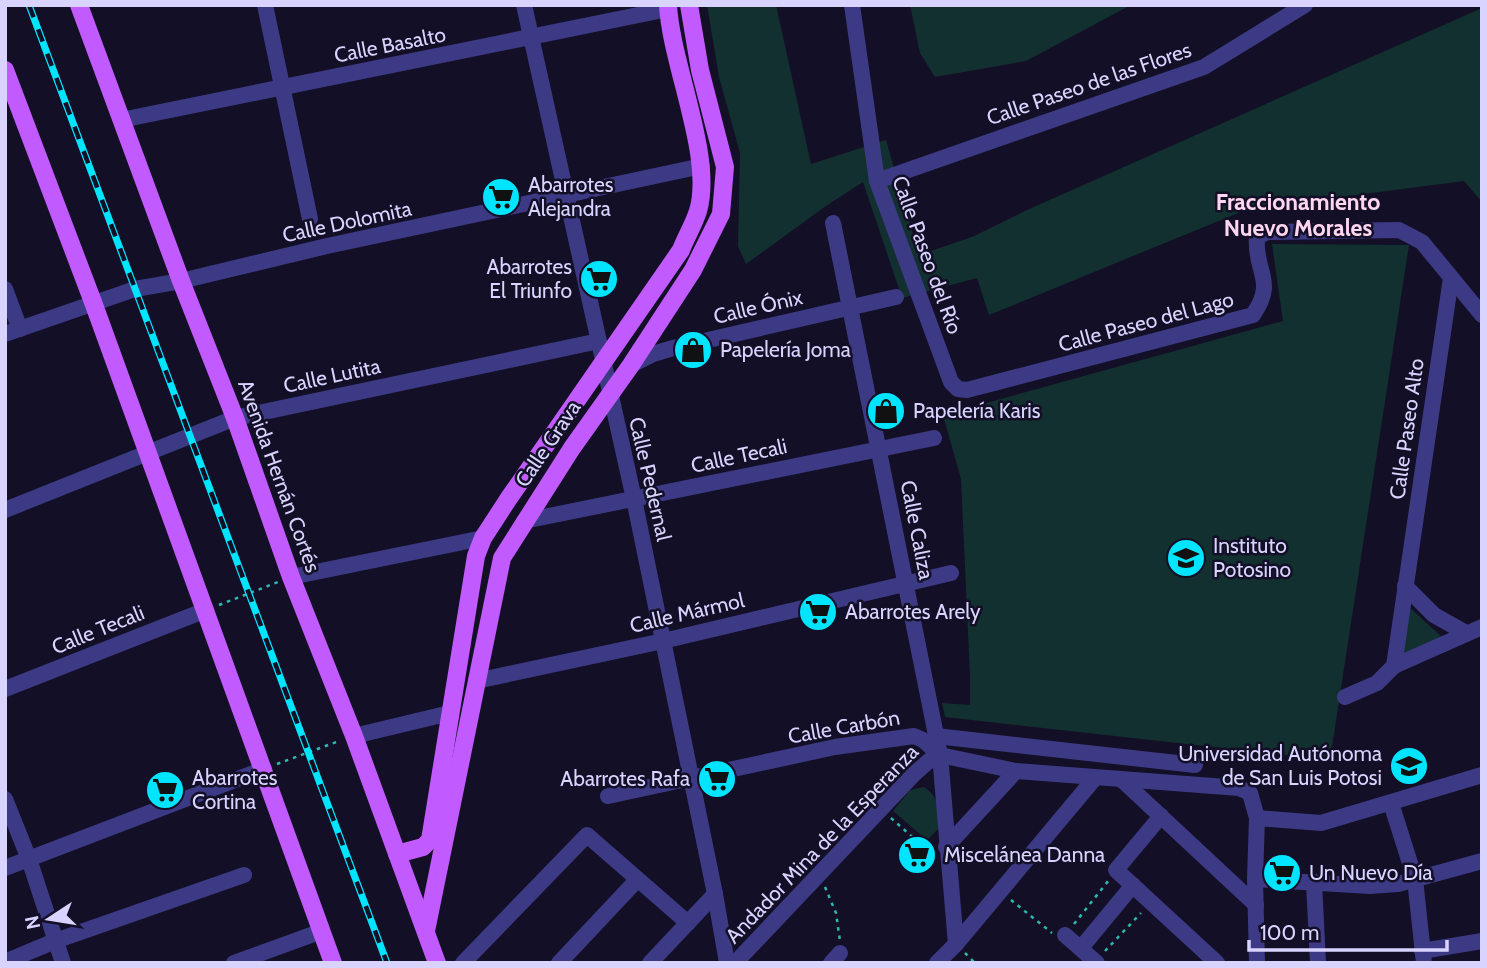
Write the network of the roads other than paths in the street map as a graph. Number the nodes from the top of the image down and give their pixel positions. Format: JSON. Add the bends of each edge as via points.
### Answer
{"nodes":[{"id":1,"x":79,"y":5,"type":"edge"},
{"id":2,"x":265,"y":5,"type":"edge"},
{"id":3,"x":524,"y":5,"type":"edge"},
{"id":4,"x":690,"y":5,"type":"edge"},
{"id":5,"x":852,"y":5,"type":"edge"},
{"id":6,"x":1305,"y":5,"type":"edge"},
{"id":7,"x":668,"y":7,"type":"edge"},
{"id":8,"x":531,"y":37,"type":"junction"},
{"id":9,"x":5,"y":70,"type":"edge"},
{"id":10,"x":282,"y":88,"type":"junction"},
{"id":11,"x":121,"y":120,"type":"junction"},
{"id":12,"x":702,"y":166,"type":"junction"},
{"id":13,"x":877,"y":181,"type":"junction"},
{"id":14,"x":566,"y":197,"type":"junction"},
{"id":15,"x":310,"y":219,"type":"dead end"},
{"id":16,"x":833,"y":223,"type":"dead end"},
{"id":17,"x":1451,"y":278,"type":"junction"},
{"id":18,"x":181,"y":282,"type":"junction"},
{"id":19,"x":5,"y":289,"type":"edge"},
{"id":20,"x":896,"y":297,"type":"dead end"},
{"id":21,"x":93,"y":302,"type":"junction"},
{"id":22,"x":849,"y":308,"type":"junction"},
{"id":23,"x":1482,"y":315,"type":"edge"},
{"id":24,"x":13,"y":332,"type":"edge"},
{"id":25,"x":598,"y":341,"type":"junction"},
{"id":26,"x":602,"y":362,"type":"junction"},
{"id":27,"x":631,"y":365,"type":"junction"},
{"id":28,"x":958,"y":389,"type":"joint"},
{"id":29,"x":609,"y":394,"type":"junction"},
{"id":30,"x":235,"y":418,"type":"junction"},
{"id":31,"x":934,"y":438,"type":"dead end"},
{"id":32,"x":879,"y":448,"type":"junction"},
{"id":33,"x":147,"y":452,"type":"junction"},
{"id":34,"x":634,"y":499,"type":"junction"},
{"id":35,"x":5,"y":510,"type":"edge"},
{"id":36,"x":524,"y":521,"type":"junction"},
{"id":37,"x":484,"y":538,"type":"junction"},
{"id":38,"x":951,"y":573,"type":"dead end"},
{"id":39,"x":291,"y":577,"type":"junction"},
{"id":40,"x":907,"y":583,"type":"junction"},
{"id":41,"x":1405,"y":586,"type":"junction"},
{"id":42,"x":206,"y":610,"type":"junction"},
{"id":43,"x":1474,"y":630,"type":"edge"},
{"id":44,"x":663,"y":641,"type":"junction"},
{"id":45,"x":1394,"y":666,"type":"junction"},
{"id":46,"x":476,"y":681,"type":"junction"},
{"id":47,"x":5,"y":690,"type":"edge"},
{"id":48,"x":1345,"y":697,"type":"dead end"},
{"id":49,"x":450,"y":713,"type":"junction"},
{"id":50,"x":354,"y":736,"type":"junction"},
{"id":51,"x":936,"y":736,"type":"junction"},
{"id":52,"x":940,"y":755,"type":"junction"},
{"id":53,"x":1195,"y":765,"type":"dead end"},
{"id":54,"x":264,"y":769,"type":"junction"},
{"id":55,"x":1016,"y":771,"type":"junction"},
{"id":56,"x":1482,"y":775,"type":"edge"},
{"id":57,"x":692,"y":778,"type":"junction"},
{"id":58,"x":1095,"y":778,"type":"junction"},
{"id":59,"x":1122,"y":780,"type":"junction"},
{"id":60,"x":608,"y":796,"type":"dead end"},
{"id":61,"x":5,"y":799,"type":"edge"},
{"id":62,"x":1391,"y":803,"type":"junction"},
{"id":63,"x":1161,"y":816,"type":"junction"},
{"id":64,"x":1257,"y":818,"type":"junction"},
{"id":65,"x":946,"y":848,"type":"junction"},
{"id":66,"x":397,"y":854,"type":"junction"},
{"id":67,"x":29,"y":859,"type":"junction"},
{"id":68,"x":1482,"y":861,"type":"edge"},
{"id":69,"x":5,"y":867,"type":"edge"},
{"id":70,"x":244,"y":875,"type":"dead end"},
{"id":71,"x":1255,"y":879,"type":"junction"},
{"id":72,"x":1415,"y":879,"type":"junction"},
{"id":73,"x":637,"y":880,"type":"junction"},
{"id":74,"x":1314,"y":882,"type":"junction"},
{"id":75,"x":1133,"y":885,"type":"junction"},
{"id":76,"x":715,"y":894,"type":"junction"},
{"id":77,"x":1256,"y":905,"type":"junction"},
{"id":78,"x":688,"y":923,"type":"junction"},
{"id":79,"x":322,"y":931,"type":"junction"},
{"id":80,"x":426,"y":931,"type":"junction"},
{"id":81,"x":1065,"y":935,"type":"road end"},
{"id":82,"x":55,"y":941,"type":"junction"},
{"id":83,"x":1482,"y":942,"type":"edge"},
{"id":84,"x":956,"y":944,"type":"junction"},
{"id":85,"x":1081,"y":948,"type":"junction"},
{"id":86,"x":1423,"y":957,"type":"edge"},
{"id":87,"x":5,"y":962,"type":"edge"},
{"id":88,"x":1096,"y":962,"type":"edge"},
{"id":89,"x":63,"y":963,"type":"edge"},
{"id":90,"x":234,"y":963,"type":"edge"},
{"id":91,"x":333,"y":963,"type":"edge"},
{"id":92,"x":437,"y":963,"type":"edge"},
{"id":93,"x":464,"y":963,"type":"edge"},
{"id":94,"x":559,"y":963,"type":"edge"},
{"id":95,"x":649,"y":963,"type":"edge"},
{"id":96,"x":727,"y":963,"type":"edge"},
{"id":97,"x":735,"y":963,"type":"edge"},
{"id":98,"x":937,"y":963,"type":"edge"},
{"id":99,"x":1217,"y":963,"type":"edge"},
{"id":100,"x":1257,"y":963,"type":"edge"},
{"id":101,"x":1318,"y":963,"type":"edge"}],
"edges":[{"from":1,"to":11,"type":"main road","name":"Avenida Hernán Cortés"},
{"from":2,"to":10,"type":"street"},
{"from":3,"to":8,"type":"street","name":"Calle Pedernal"},
{"from":4,"to":27,"type":"main road","name":"Calle Grava","via":[[700,70],[725,167],[722,214]]},
{"from":5,"to":13,"type":"street","name":"Calle Paseo del Río"},
{"from":6,"to":13,"type":"street","name":"Calle Paseo de las Flores","via":[[1204,67]]},
{"from":7,"to":8,"type":"street","name":"Calle Basalto"},
{"from":7,"to":12,"type":"main road","name":"Calle Grava"},
{"from":8,"to":10,"type":"street","name":"Calle Basalto"},
{"from":8,"to":14,"type":"street","name":"Calle Pedernal"},
{"from":9,"to":21,"type":"main road"},
{"from":10,"to":11,"type":"street","name":"Calle Basalto"},
{"from":10,"to":15,"type":"street"},
{"from":11,"to":18,"type":"main road","name":"Avenida Hernán Cortés"},
{"from":12,"to":14,"type":"street","name":"Calle Dolomita"},
{"from":12,"to":26,"type":"main road","name":"Calle Grava","via":[[699,209],[681,250]]},
{"from":13,"to":28,"type":"street","name":"Calle Paseo del Río","via":[[951,382]]},
{"from":14,"to":18,"type":"street","name":"Calle Dolomita","via":[[327,246]]},
{"from":14,"to":25,"type":"street","name":"Calle Pedernal"},
{"from":16,"to":22,"type":"street","name":"Calle Caliza"},
{"from":17,"to":23,"type":"street","name":"Calle Paseo del Lago"},
{"from":17,"to":28,"type":"street","name":"Calle Paseo del Lago","via":[[1422,242],[1399,230],[1267,232],[1257,237],[1256,253],[1266,285],[1253,315]]},
{"from":17,"to":41,"type":"street","name":"Calle Paseo Alto"},
{"from":18,"to":21,"type":"street","name":"Calle Dolomita"},
{"from":18,"to":30,"type":"main road","name":"Avenida Hernán Cortés"},
{"from":19,"to":24,"type":"street"},
{"from":20,"to":22,"type":"street","name":"Calle Ónix"},
{"from":21,"to":24,"type":"street","name":"Calle Dolomita"},
{"from":21,"to":33,"type":"main road"},
{"from":22,"to":27,"type":"street","name":"Calle Ónix","via":[[673,348]]},
{"from":22,"to":32,"type":"street","name":"Calle Caliza"},
{"from":25,"to":26,"type":"street","name":"Calle Pedernal"},
{"from":25,"to":30,"type":"street","name":"Calle Lutita"},
{"from":26,"to":29,"type":"street","name":"Calle Pedernal"},
{"from":26,"to":37,"type":"main road","name":"Calle Grava"},
{"from":27,"to":29,"type":"main road","name":"Calle Grava"},
{"from":29,"to":34,"type":"street","name":"Calle Pedernal"},
{"from":29,"to":36,"type":"main road","name":"Calle Grava"},
{"from":30,"to":33,"type":"street","name":"Calle Lutita"},
{"from":30,"to":39,"type":"main road","name":"Avenida Hernán Cortés"},
{"from":31,"to":32,"type":"street","name":"Calle Tecali"},
{"from":32,"to":34,"type":"street","name":"Calle Tecali"},
{"from":32,"to":40,"type":"street","name":"Calle Caliza"},
{"from":33,"to":35,"type":"street","name":"Calle Lutita"},
{"from":33,"to":42,"type":"main road"},
{"from":34,"to":36,"type":"street","name":"Calle Tecali"},
{"from":34,"to":44,"type":"street","name":"Calle Pedernal"},
{"from":36,"to":46,"type":"main road","name":"Calle Grava","via":[[502,558]]},
{"from":37,"to":39,"type":"street"},
{"from":37,"to":49,"type":"main road","name":"Calle Grava"},
{"from":38,"to":40,"type":"street","name":"Calle Mármol"},
{"from":39,"to":50,"type":"main road","name":"Avenida Hernán Cortés"},
{"from":40,"to":44,"type":"street","name":"Calle Mármol"},
{"from":40,"to":51,"type":"street","name":"Calle Caliza"},
{"from":41,"to":43,"type":"street","via":[[1434,615]]},
{"from":41,"to":45,"type":"street","name":"Calle Paseo Alto"},
{"from":42,"to":47,"type":"street","name":"Calle Tecali"},
{"from":42,"to":54,"type":"main road"},
{"from":43,"to":45,"type":"street"},
{"from":44,"to":46,"type":"street","name":"Calle Mármol"},
{"from":44,"to":57,"type":"street","name":"Calle Pedernal"},
{"from":45,"to":48,"type":"street","via":[[1377,683]]},
{"from":46,"to":80,"type":"main road","name":"Calle Grava"},
{"from":49,"to":50,"type":"street"},
{"from":49,"to":66,"type":"main road","name":"Calle Grava","via":[[429,839],[423,846]]},
{"from":50,"to":66,"type":"main road","name":"Avenida Hernán Cortés"},
{"from":51,"to":52,"type":"street","name":"Calle Caliza"},
{"from":51,"to":53,"type":"street"},
{"from":52,"to":55,"type":"street","name":"Calle Carbón"},
{"from":52,"to":57,"type":"street","name":"Calle Carbón","via":[[923,740],[903,736]]},
{"from":52,"to":65,"type":"street","name":"Calle Caliza"},
{"from":52,"to":97,"type":"street","name":"Andador Mina de la Esperanza","via":[[922,766]]},
{"from":54,"to":67,"type":"street"},
{"from":54,"to":79,"type":"main road"},
{"from":55,"to":58,"type":"street","name":"Calle Carbón"},
{"from":55,"to":65,"type":"street"},
{"from":56,"to":62,"type":"street"},
{"from":57,"to":60,"type":"street","name":"Calle Carbón"},
{"from":57,"to":76,"type":"street","name":"Calle Pedernal"},
{"from":58,"to":59,"type":"street","name":"Calle Carbón"},
{"from":58,"to":84,"type":"street"},
{"from":59,"to":63,"type":"street"},
{"from":59,"to":64,"type":"street","name":"Calle Carbón","via":[[1239,788],[1250,793]]},
{"from":61,"to":67,"type":"street"},
{"from":62,"to":64,"type":"street","via":[[1321,823]]},
{"from":62,"to":72,"type":"street"},
{"from":63,"to":75,"type":"street","via":[[1116,870]]},
{"from":63,"to":77,"type":"street"},
{"from":64,"to":71,"type":"street"},
{"from":65,"to":84,"type":"street","name":"Calle Caliza"},
{"from":66,"to":80,"type":"main road","name":"Avenida Hernán Cortés"},
{"from":67,"to":69,"type":"street"},
{"from":67,"to":82,"type":"street"},
{"from":68,"to":72,"type":"street"},
{"from":70,"to":82,"type":"street"},
{"from":71,"to":74,"type":"street"},
{"from":71,"to":77,"type":"street"},
{"from":72,"to":74,"type":"street","via":[[1370,887]]},
{"from":72,"to":86,"type":"street"},
{"from":73,"to":78,"type":"street"},
{"from":73,"to":93,"type":"street","via":[[587,835]]},
{"from":73,"to":94,"type":"street"},
{"from":74,"to":101,"type":"street"},
{"from":75,"to":85,"type":"street"},
{"from":75,"to":99,"type":"street"},
{"from":76,"to":78,"type":"street"},
{"from":76,"to":96,"type":"street","name":"Calle Pedernal"},
{"from":77,"to":100,"type":"street"},
{"from":78,"to":95,"type":"street"},
{"from":79,"to":90,"type":"street"},
{"from":79,"to":91,"type":"main road"},
{"from":80,"to":92,"type":"main road","name":"Avenida Hernán Cortés"},
{"from":81,"to":85,"type":"street"},
{"from":82,"to":87,"type":"street"},
{"from":82,"to":89,"type":"street"},
{"from":83,"to":86,"type":"street"},
{"from":84,"to":98,"type":"street"},
{"from":85,"to":88,"type":"street"}]}
